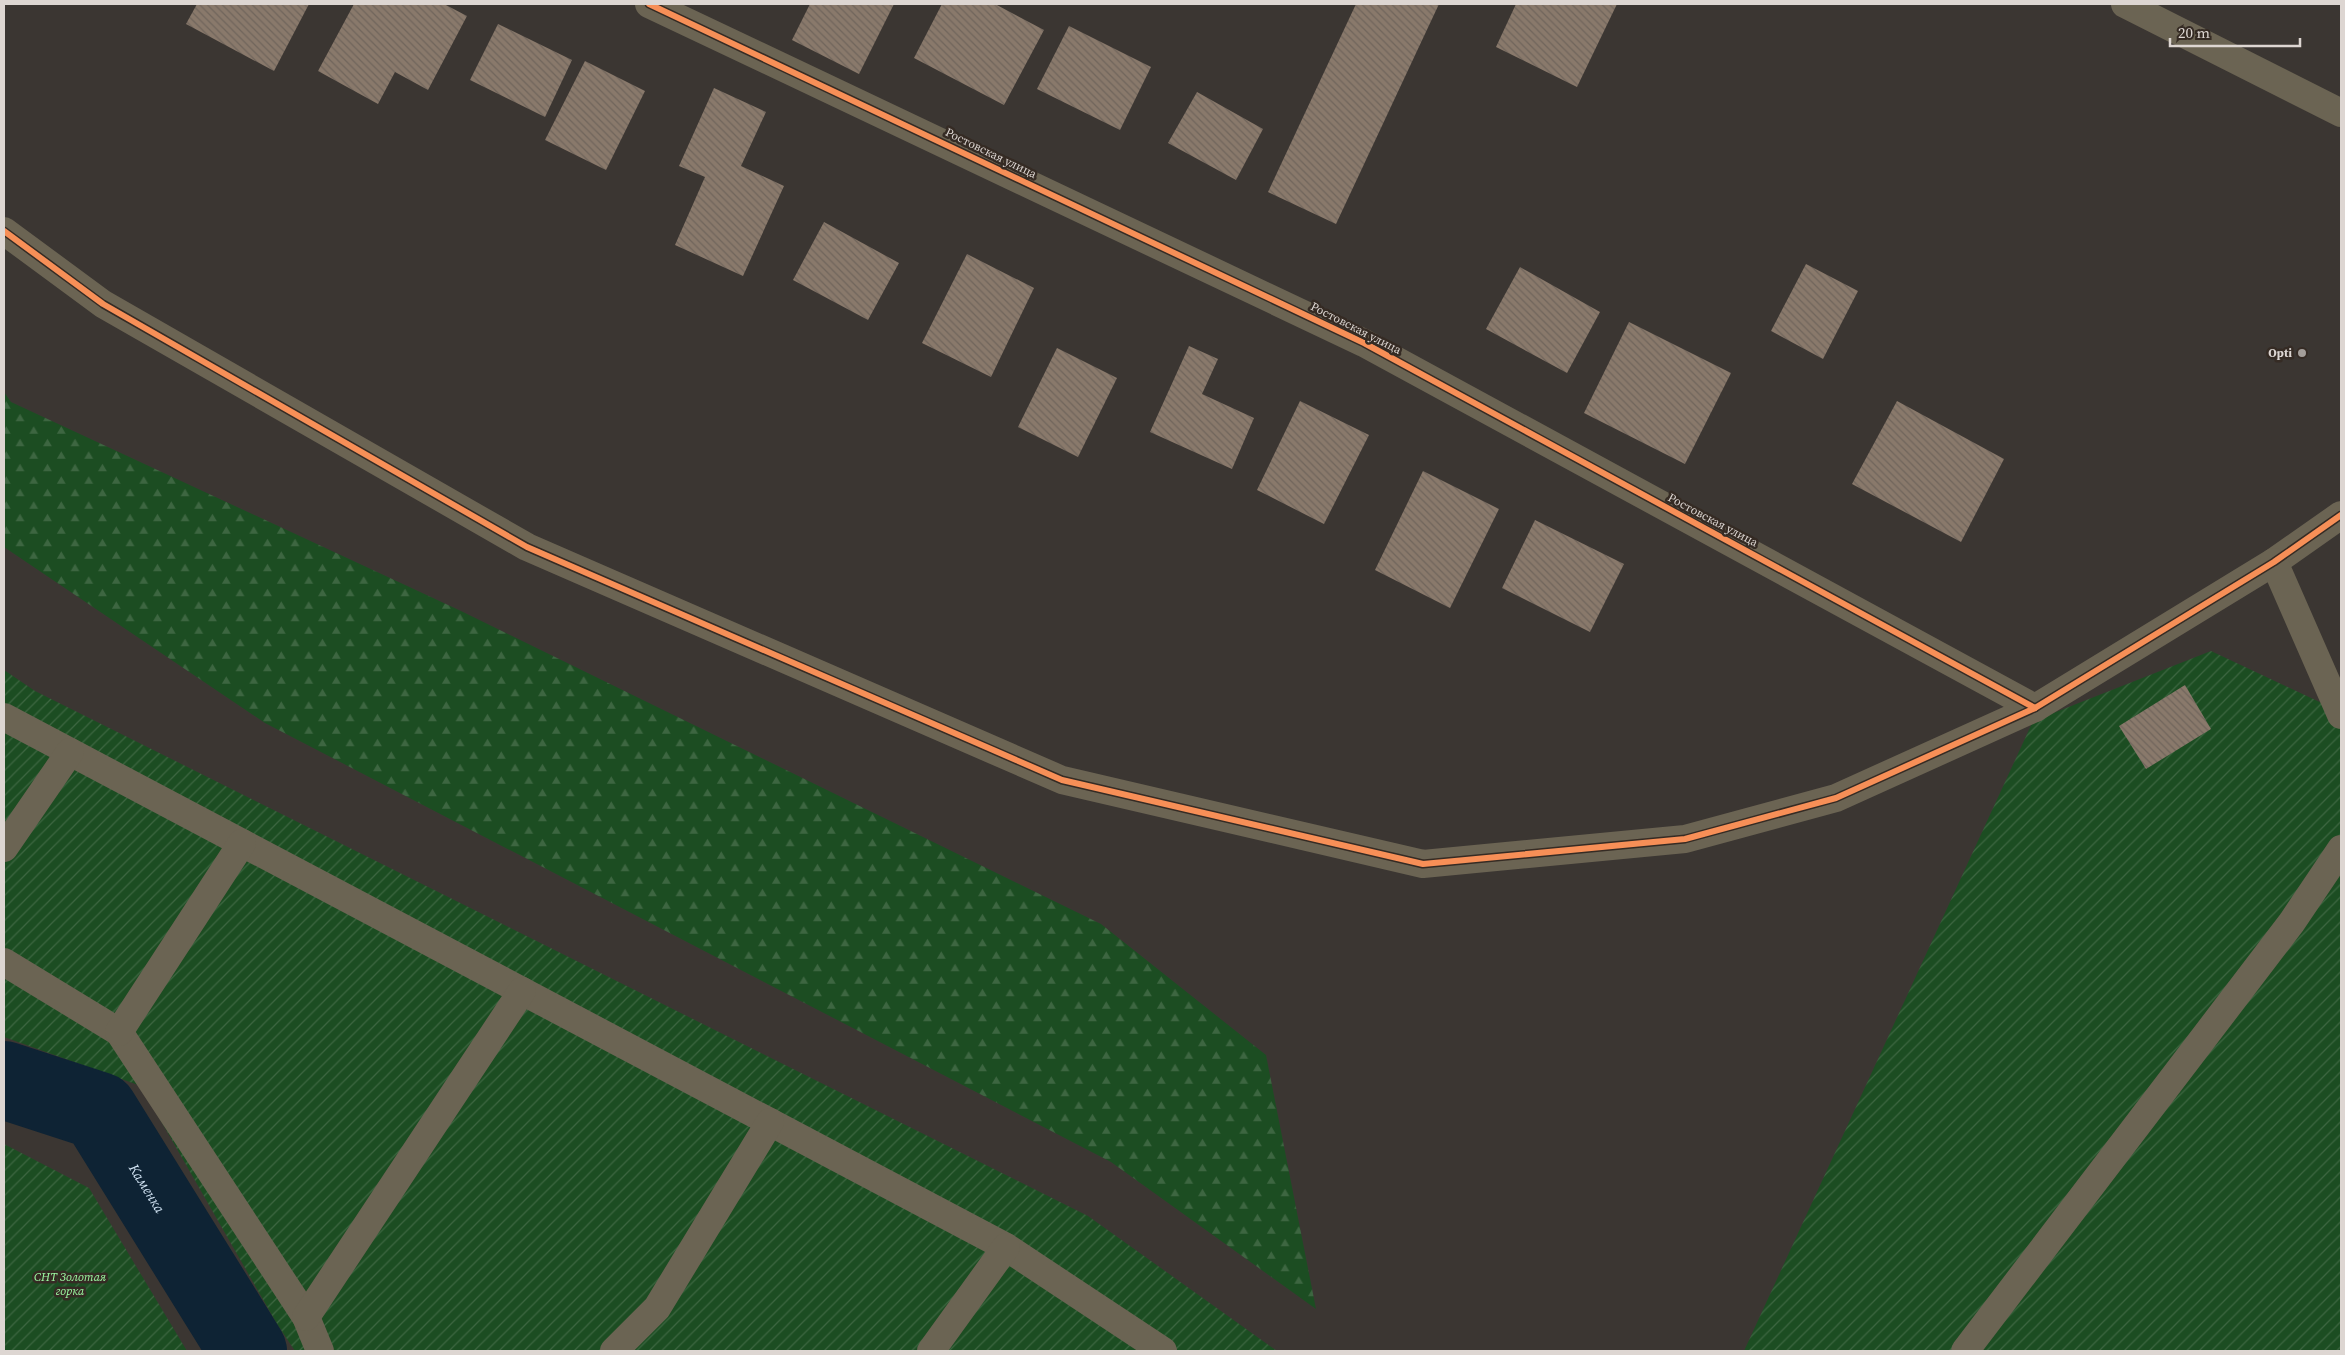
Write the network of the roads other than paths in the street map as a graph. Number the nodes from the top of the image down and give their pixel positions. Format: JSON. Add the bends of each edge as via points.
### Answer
{"nodes":[{"id":1,"x":649,"y":4,"type":"edge"},
{"id":2,"x":2125,"y":4,"type":"edge"},
{"id":3,"x":2341,"y":113,"type":"edge"},
{"id":4,"x":4,"y":231,"type":"edge"},
{"id":5,"x":2341,"y":515,"type":"edge"},
{"id":6,"x":2274,"y":562,"type":"junction"},
{"id":7,"x":2035,"y":708,"type":"junction"},
{"id":8,"x":2341,"y":715,"type":"edge"},
{"id":9,"x":4,"y":717,"type":"edge"},
{"id":10,"x":70,"y":752,"type":"junction"},
{"id":11,"x":242,"y":843,"type":"junction"},
{"id":12,"x":4,"y":848,"type":"edge"},
{"id":13,"x":2341,"y":849,"type":"edge"},
{"id":14,"x":4,"y":962,"type":"edge"},
{"id":15,"x":522,"y":991,"type":"junction"},
{"id":16,"x":119,"y":1032,"type":"junction"},
{"id":17,"x":770,"y":1122,"type":"junction"},
{"id":18,"x":1006,"y":1247,"type":"junction"},
{"id":19,"x":306,"y":1317,"type":"junction"},
{"id":20,"x":320,"y":1351,"type":"edge"},
{"id":21,"x":614,"y":1351,"type":"edge"},
{"id":22,"x":931,"y":1351,"type":"edge"},
{"id":23,"x":1163,"y":1351,"type":"edge"},
{"id":24,"x":1965,"y":1351,"type":"edge"}],
"edges":[{"from":1,"to":7,"type":"street","name":"Ростовская улица","via":[[1364,343]]},
{"from":2,"to":3,"type":"street"},
{"from":4,"to":7,"type":"street","via":[[103,304],[528,547],[1062,780],[1423,864],[1685,839],[1836,798]]},
{"from":5,"to":6,"type":"street"},
{"from":6,"to":7,"type":"street"},
{"from":6,"to":8,"type":"street"},
{"from":9,"to":10,"type":"street"},
{"from":10,"to":11,"type":"street"},
{"from":10,"to":12,"type":"street"},
{"from":11,"to":15,"type":"street"},
{"from":11,"to":16,"type":"street"},
{"from":13,"to":24,"type":"street","via":[[2292,922]]},
{"from":14,"to":16,"type":"street"},
{"from":15,"to":17,"type":"street"},
{"from":15,"to":19,"type":"street"},
{"from":16,"to":19,"type":"street"},
{"from":17,"to":18,"type":"street"},
{"from":17,"to":21,"type":"street","via":[[658,1308]]},
{"from":18,"to":22,"type":"street"},
{"from":18,"to":23,"type":"street"},
{"from":19,"to":20,"type":"street"}]}
